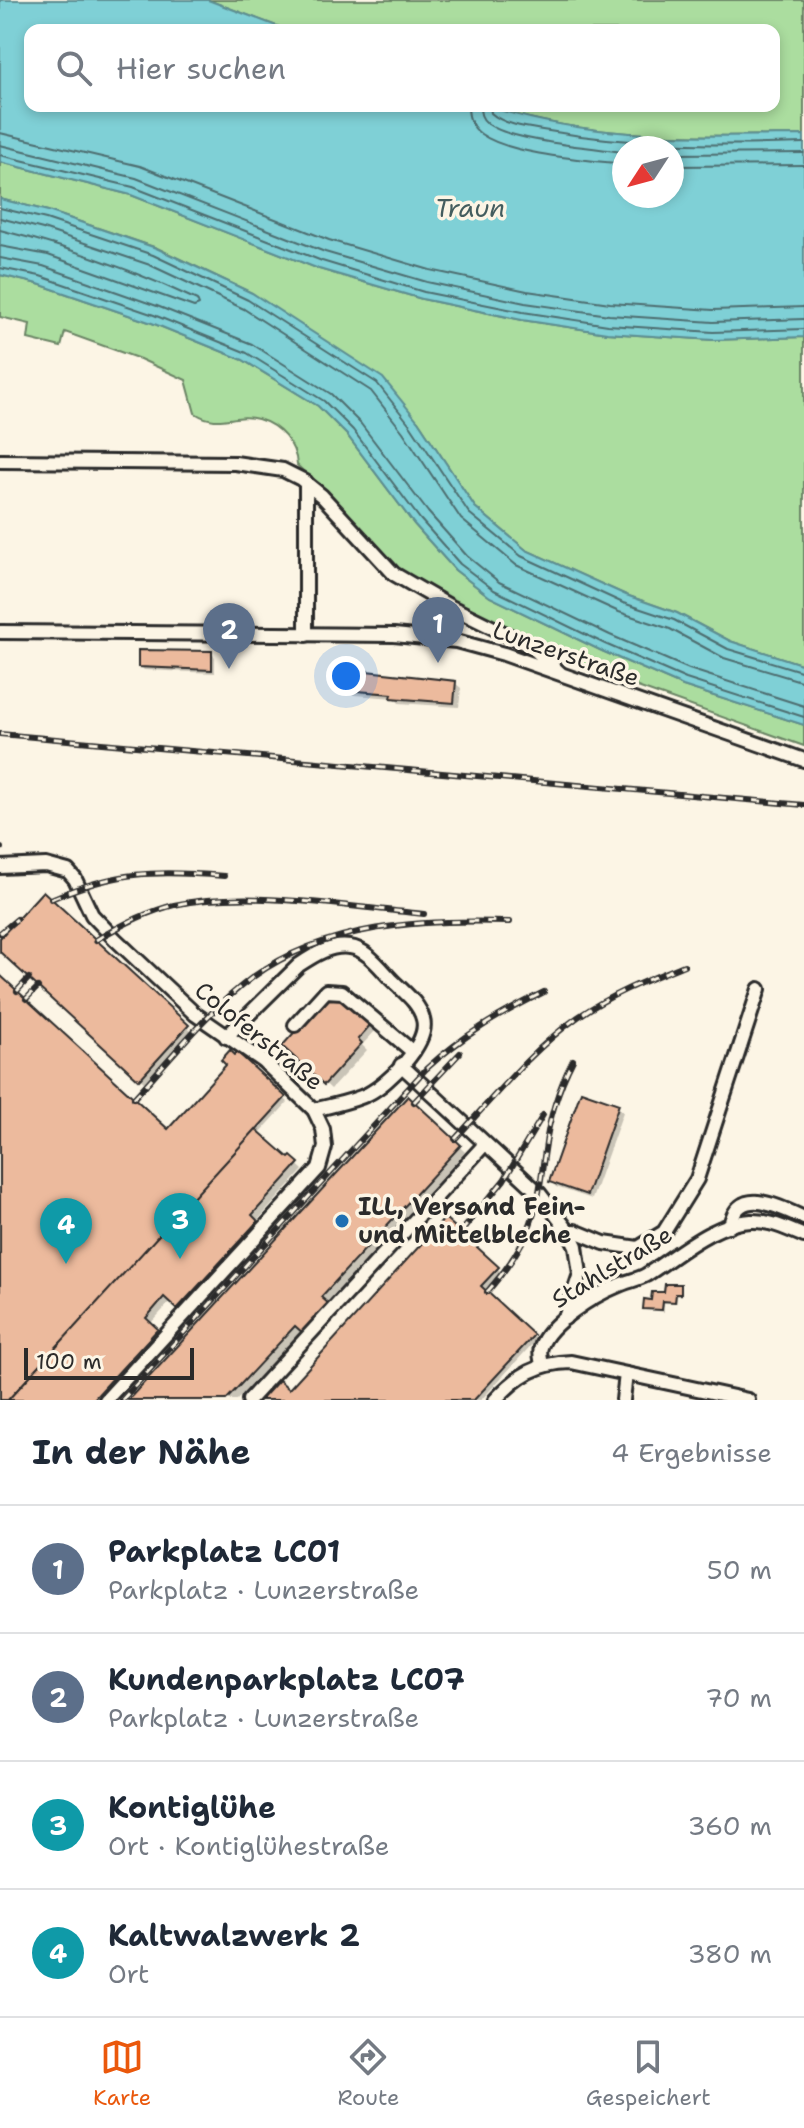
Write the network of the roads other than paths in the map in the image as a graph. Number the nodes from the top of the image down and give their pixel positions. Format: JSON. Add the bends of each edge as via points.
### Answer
{"nodes":[{"id":1,"x":0,"y":461,"type":"edge"},
{"id":2,"x":301,"y":479,"type":"junction"},
{"id":3,"x":0,"y":632,"type":"edge"},
{"id":4,"x":306,"y":635,"type":"junction"},
{"id":5,"x":562,"y":675,"type":"junction"},
{"id":6,"x":804,"y":760,"type":"edge"},
{"id":7,"x":0,"y":867,"type":"edge"},
{"id":8,"x":759,"y":989,"type":"dead end"},
{"id":9,"x":295,"y":1025,"type":"dead end"},
{"id":10,"x":226,"y":1037,"type":"junction"},
{"id":11,"x":413,"y":1052,"type":"junction"},
{"id":12,"x":401,"y":1065,"type":"junction"},
{"id":13,"x":314,"y":1110,"type":"junction"},
{"id":14,"x":485,"y":1144,"type":"junction"},
{"id":15,"x":804,"y":1218,"type":"edge"},
{"id":16,"x":730,"y":1226,"type":"junction"},
{"id":17,"x":569,"y":1232,"type":"junction"},
{"id":18,"x":804,"y":1236,"type":"edge"},
{"id":19,"x":565,"y":1318,"type":"junction"},
{"id":20,"x":542,"y":1365,"type":"junction"},
{"id":21,"x":626,"y":1374,"type":"junction"},
{"id":22,"x":106,"y":1400,"type":"edge"},
{"id":23,"x":249,"y":1400,"type":"edge"},
{"id":24,"x":495,"y":1400,"type":"edge"},
{"id":25,"x":623,"y":1400,"type":"edge"},
{"id":26,"x":748,"y":1400,"type":"edge"}],
"edges":[{"from":1,"to":2,"type":"street","via":[[235,463],[269,467]]},
{"from":2,"to":4,"type":"street"},
{"from":2,"to":5,"type":"street","via":[[394,574],[532,647]]},
{"from":3,"to":4,"type":"street","name":"Lunzerstraße"},
{"from":4,"to":5,"type":"street","name":"Lunzerstraße","via":[[456,641]]},
{"from":5,"to":6,"type":"street","name":"Lunzerstraße"},
{"from":7,"to":10,"type":"street","name":"Coloferstraße","via":[[46,865],[68,871],[100,924]]},
{"from":8,"to":17,"type":"street","via":[[697,1179],[664,1232],[638,1248]]},
{"from":9,"to":11,"type":"street","via":[[326,991],[342,992]]},
{"from":10,"to":11,"type":"street","via":[[299,965],[327,949],[353,947],[422,1015],[422,1041]]},
{"from":10,"to":13,"type":"street","name":"Coloferstraße","via":[[263,1061]]},
{"from":11,"to":12,"type":"street"},
{"from":12,"to":13,"type":"street","name":"Coloferstraße","via":[[368,1094]]},
{"from":12,"to":14,"type":"street"},
{"from":13,"to":22,"type":"street","via":[[325,1147],[319,1168]]},
{"from":14,"to":17,"type":"street","via":[[539,1193]]},
{"from":14,"to":23,"type":"street"},
{"from":15,"to":16,"type":"street","name":"Stahlstraße","via":[[771,1204],[740,1204]]},
{"from":16,"to":18,"type":"street","name":"Stahlstraße","via":[[763,1222]]},
{"from":16,"to":19,"type":"street","name":"Stahlstraße"},
{"from":17,"to":19,"type":"street","via":[[580,1274]]},
{"from":19,"to":20,"type":"street","name":"Stahlstraße","via":[[542,1344]]},
{"from":20,"to":21,"type":"street","via":[[571,1362]]},
{"from":20,"to":24,"type":"street","via":[[519,1376]]},
{"from":21,"to":25,"type":"street"},
{"from":21,"to":26,"type":"street"}]}
